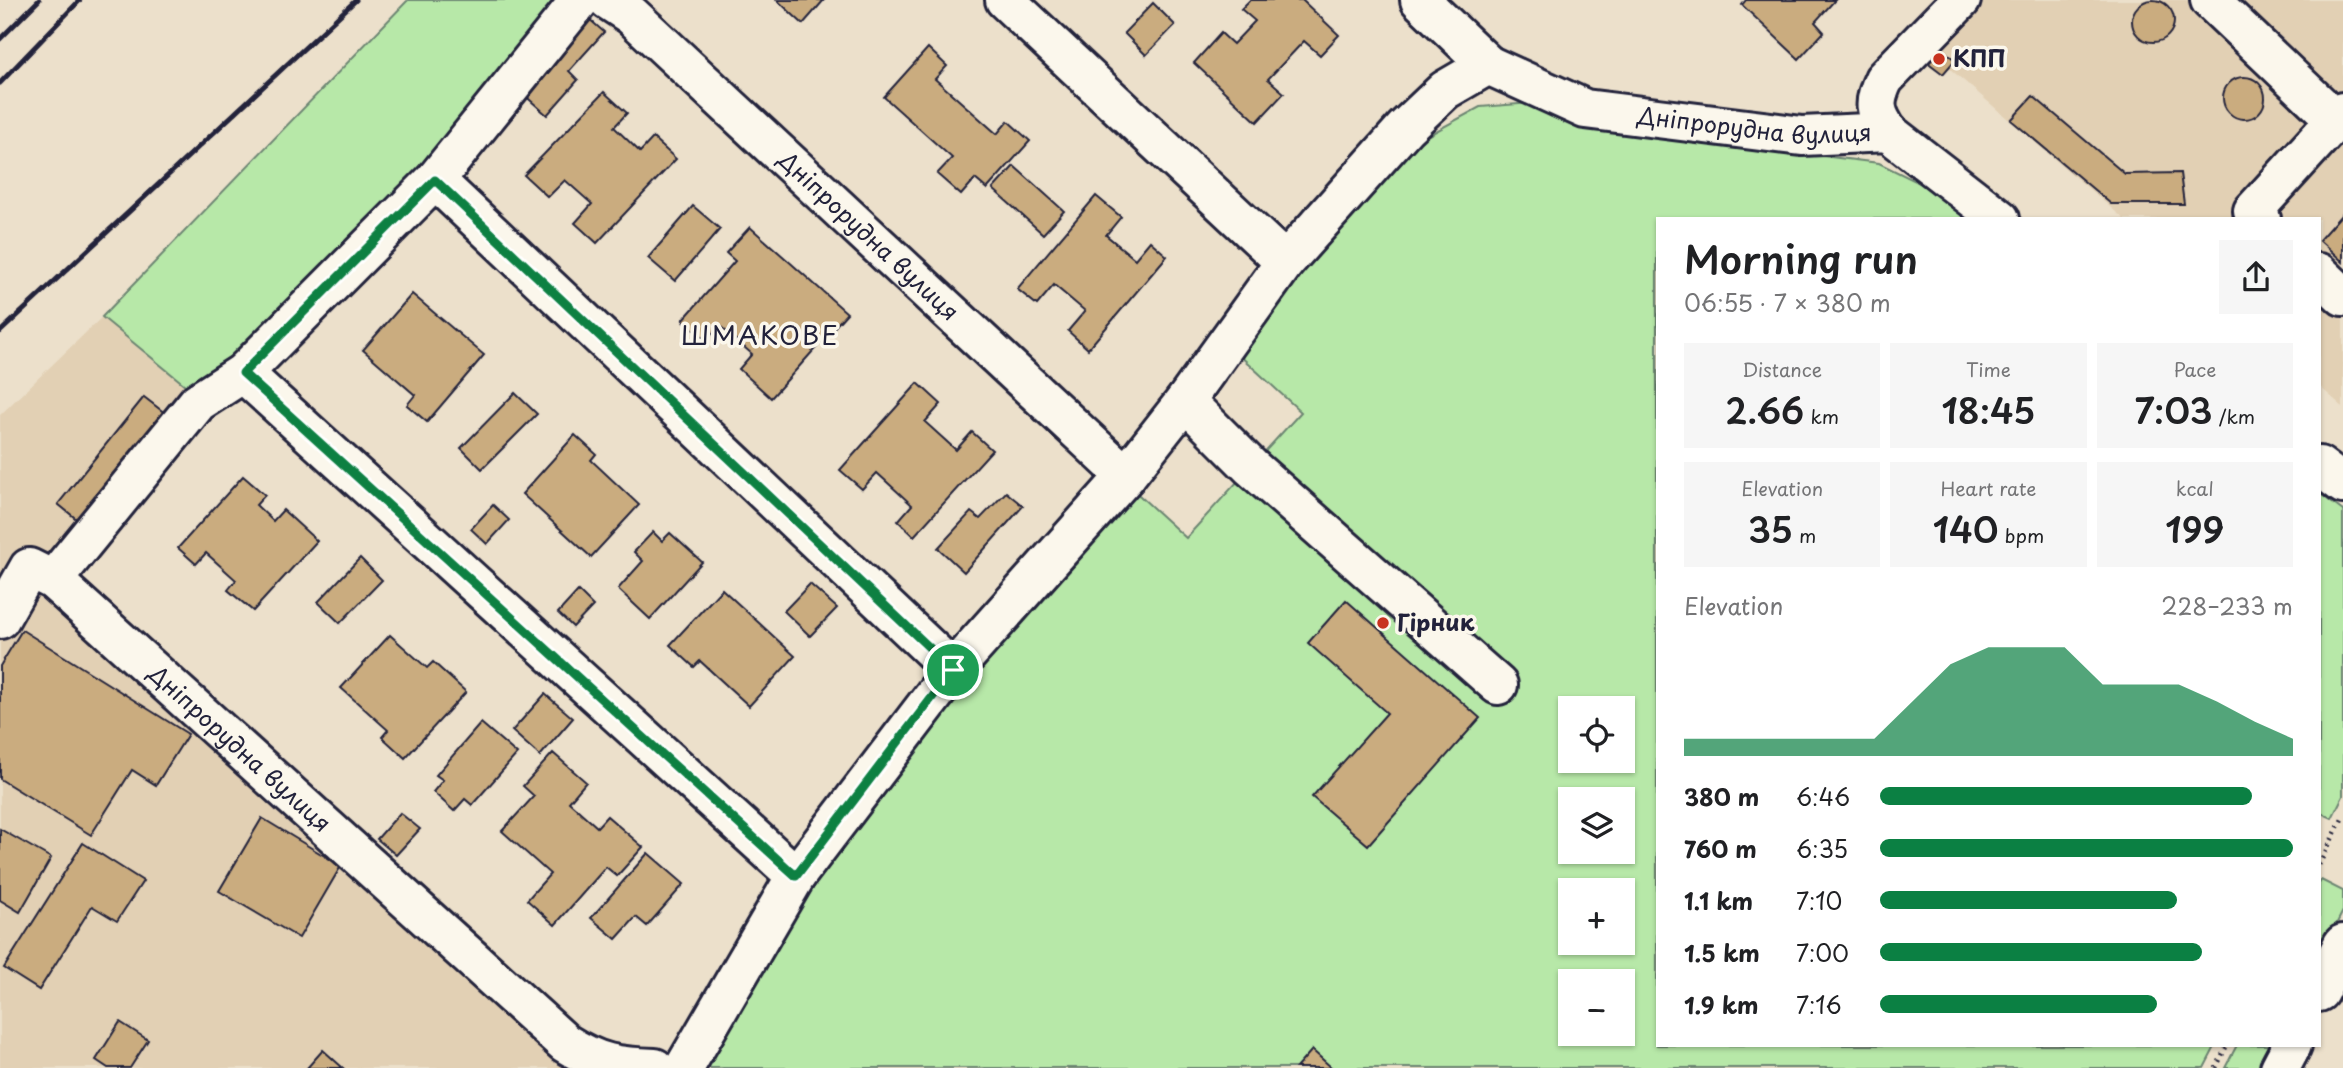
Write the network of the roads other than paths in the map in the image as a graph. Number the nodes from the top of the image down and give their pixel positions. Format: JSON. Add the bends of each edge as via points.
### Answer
{"nodes":[{"id":1,"x":580,"y":0,"type":"edge"},
{"id":2,"x":608,"y":0,"type":"edge"},
{"id":3,"x":1005,"y":0,"type":"edge"},
{"id":4,"x":1420,"y":0,"type":"edge"},
{"id":5,"x":1961,"y":0,"type":"edge"},
{"id":6,"x":2210,"y":0,"type":"edge"},
{"id":7,"x":1488,"y":65,"type":"junction"},
{"id":8,"x":2339,"y":116,"type":"edge"},
{"id":9,"x":1888,"y":132,"type":"junction"},
{"id":10,"x":435,"y":180,"type":"junction"},
{"id":11,"x":1997,"y":217,"type":"edge"},
{"id":12,"x":2259,"y":217,"type":"edge"},
{"id":13,"x":1285,"y":262,"type":"junction"},
{"id":14,"x":2321,"y":275,"type":"edge"},
{"id":15,"x":2343,"y":296,"type":"edge"},
{"id":16,"x":243,"y":373,"type":"junction"},
{"id":17,"x":1185,"y":401,"type":"junction"},
{"id":18,"x":2321,"y":468,"type":"edge"},
{"id":19,"x":1126,"y":476,"type":"junction"},
{"id":20,"x":2343,"y":484,"type":"edge"},
{"id":21,"x":53,"y":580,"type":"junction"},
{"id":22,"x":0,"y":620,"type":"edge"},
{"id":23,"x":953,"y":670,"type":"junction"},
{"id":24,"x":1498,"y":685,"type":"dead end"},
{"id":25,"x":796,"y":876,"type":"junction"},
{"id":26,"x":2343,"y":944,"type":"edge"},
{"id":27,"x":2321,"y":988,"type":"edge"},
{"id":28,"x":2291,"y":1047,"type":"edge"},
{"id":29,"x":655,"y":1068,"type":"edge"},
{"id":30,"x":684,"y":1068,"type":"edge"},
{"id":31,"x":2280,"y":1068,"type":"edge"}],
"edges":[{"from":1,"to":10,"type":"street"},
{"from":2,"to":19,"type":"street","name":"Дніпрорудна вулиця","via":[[631,15]]},
{"from":3,"to":13,"type":"street"},
{"from":4,"to":7,"type":"street","name":"Дніпрорудна вулиця"},
{"from":5,"to":9,"type":"street","via":[[1884,79],[1876,95],[1877,115]]},
{"from":6,"to":8,"type":"street"},
{"from":7,"to":9,"type":"street","name":"Дніпрорудна вулиця","via":[[1585,109],[1802,136]]},
{"from":7,"to":13,"type":"street","via":[[1445,90],[1405,128]]},
{"from":8,"to":12,"type":"street","via":[[2253,211]]},
{"from":9,"to":11,"type":"street","name":"Дніпрорудна вулиця"},
{"from":10,"to":16,"type":"street"},
{"from":10,"to":23,"type":"street"},
{"from":13,"to":17,"type":"street"},
{"from":14,"to":15,"type":"street"},
{"from":16,"to":21,"type":"street","via":[[198,402]]},
{"from":16,"to":25,"type":"street"},
{"from":17,"to":19,"type":"street"},
{"from":17,"to":24,"type":"street","via":[[1251,467]]},
{"from":18,"to":20,"type":"street"},
{"from":19,"to":23,"type":"street"},
{"from":21,"to":22,"type":"street","via":[[29,568]]},
{"from":21,"to":29,"type":"street","name":"Дніпрорудна вулиця","via":[[565,1043],[615,1066]]},
{"from":23,"to":25,"type":"street"},
{"from":25,"to":30,"type":"street"},
{"from":26,"to":27,"type":"street"},
{"from":28,"to":31,"type":"street"}]}
